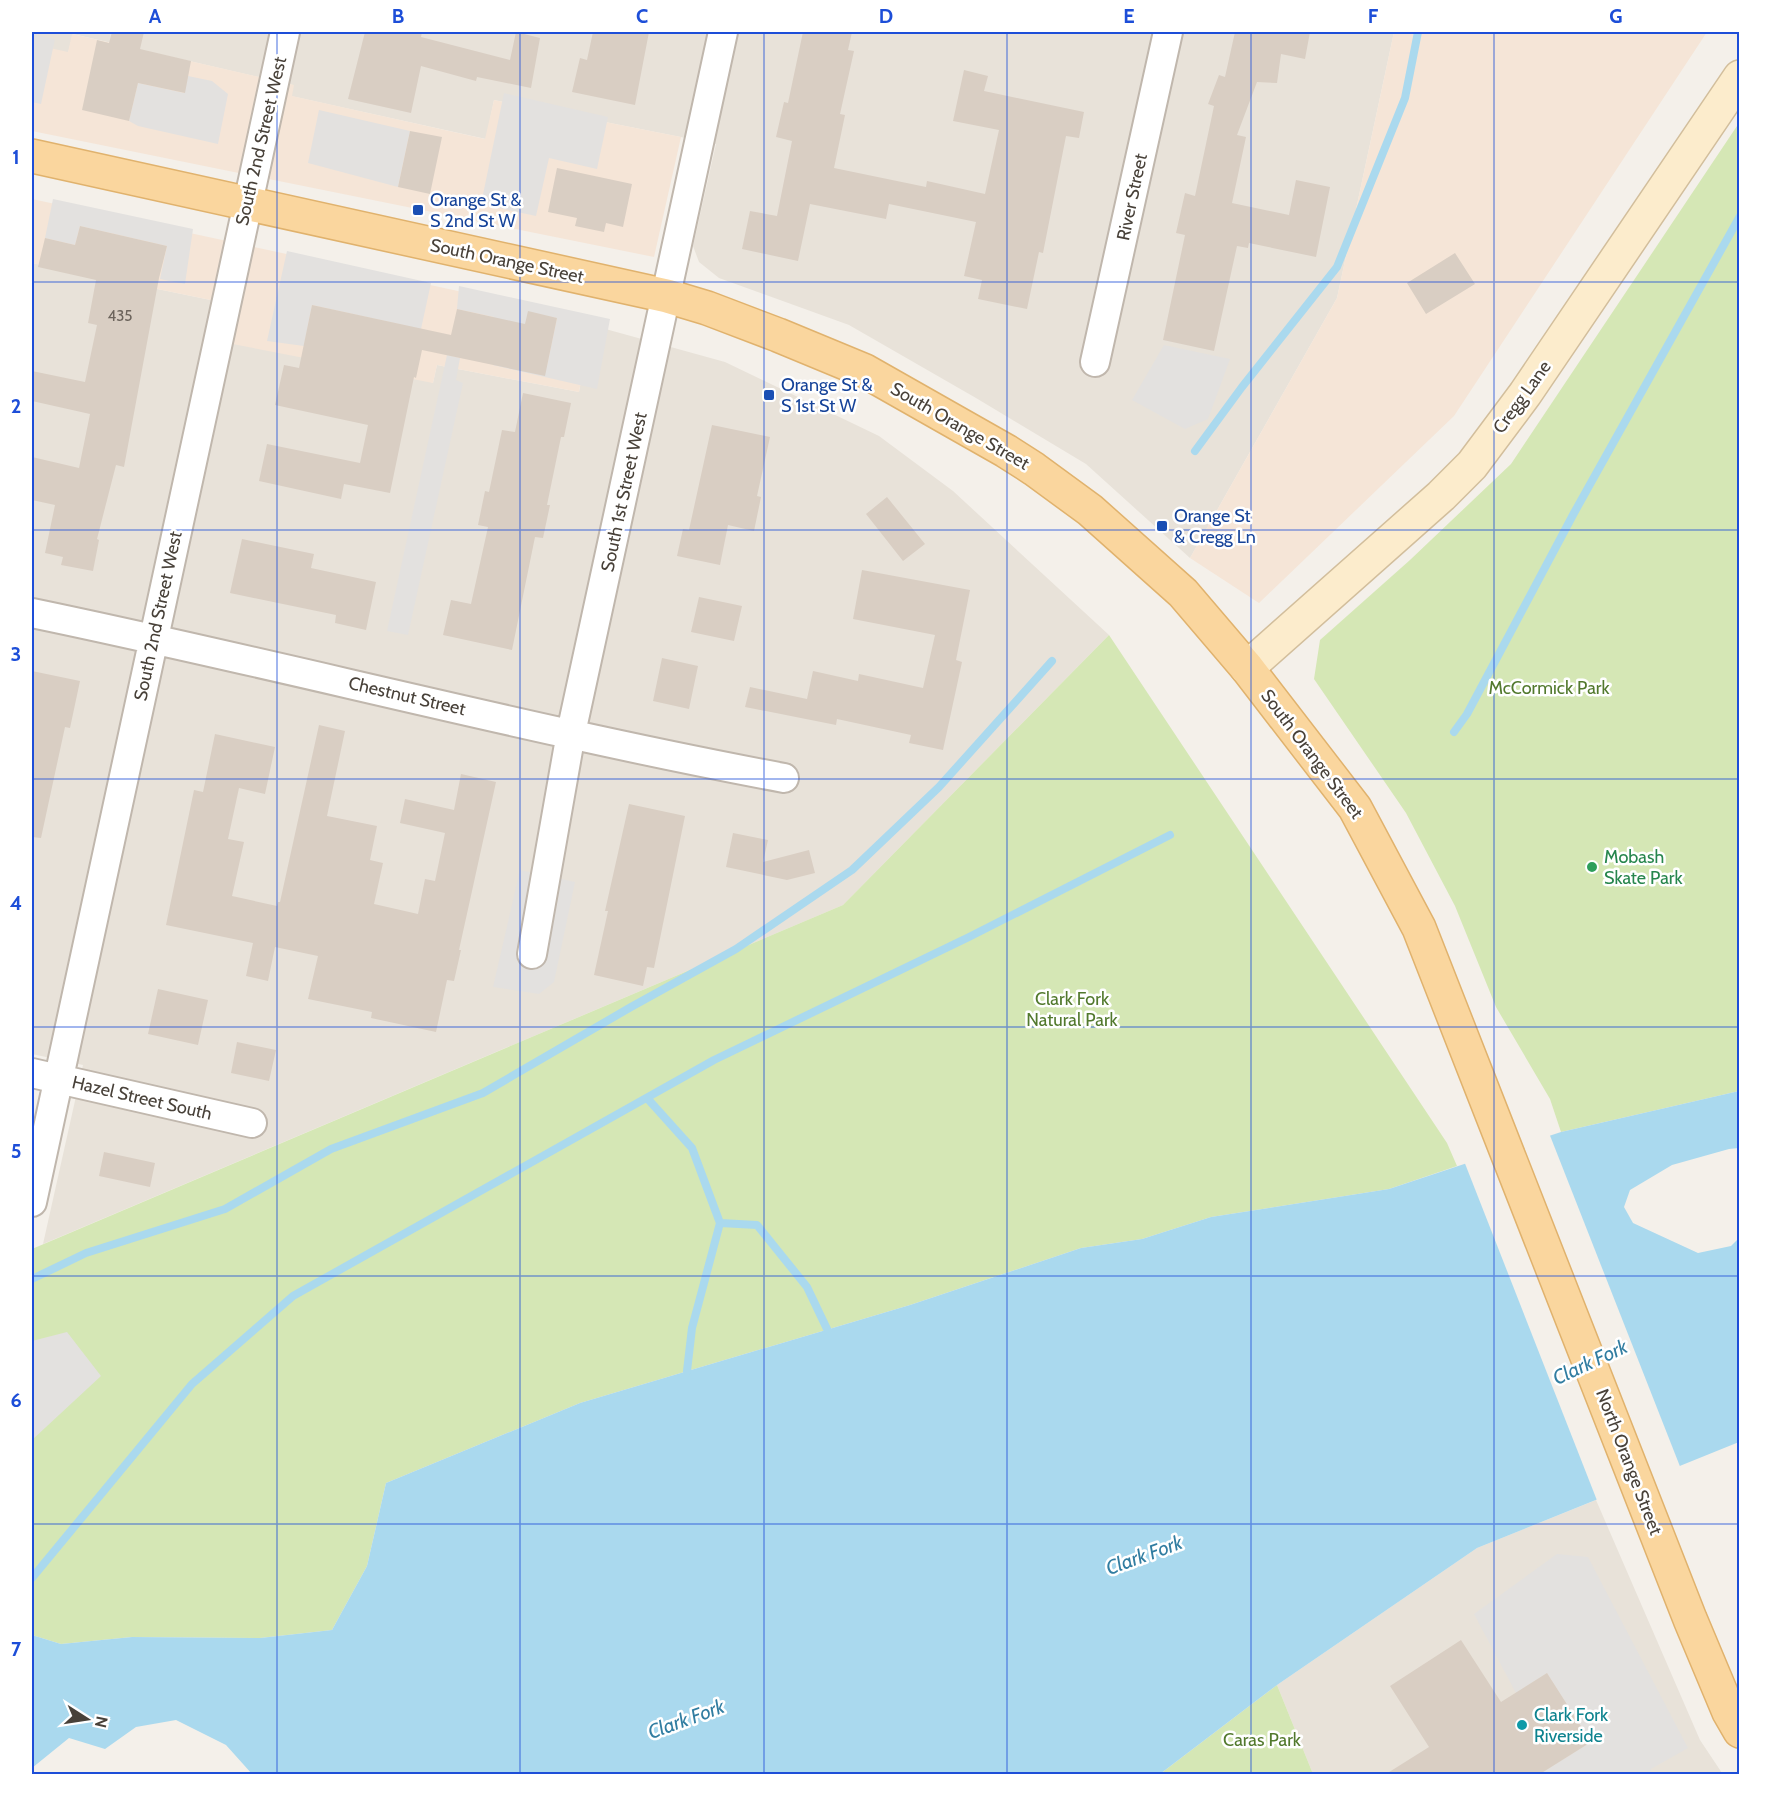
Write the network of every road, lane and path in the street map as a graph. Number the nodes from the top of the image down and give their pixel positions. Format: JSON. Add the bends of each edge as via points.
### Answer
{"nodes":[{"id":1,"x":285,"y":32,"type":"edge"},
{"id":2,"x":723,"y":32,"type":"edge"},
{"id":3,"x":1168,"y":32,"type":"edge"},
{"id":4,"x":1740,"y":77,"type":"edge"},
{"id":5,"x":32,"y":156,"type":"edge"},
{"id":6,"x":247,"y":203,"type":"junction"},
{"id":7,"x":667,"y":296,"type":"junction"},
{"id":8,"x":1095,"y":362,"type":"dead end"},
{"id":9,"x":32,"y":613,"type":"edge"},
{"id":10,"x":153,"y":638,"type":"junction"},
{"id":11,"x":1247,"y":668,"type":"junction"},
{"id":12,"x":571,"y":733,"type":"junction"},
{"id":13,"x":784,"y":778,"type":"dead end"},
{"id":14,"x":532,"y":954,"type":"dead end"},
{"id":15,"x":1457,"y":1022,"type":"joint"},
{"id":16,"x":44,"y":1076,"type":"edge"},
{"id":17,"x":252,"y":1123,"type":"dead end"},
{"id":18,"x":32,"y":1202,"type":"edge"},
{"id":19,"x":1740,"y":1731,"type":"edge"}],
"edges":[{"from":1,"to":6,"type":"street","name":"South 2nd Street West"},
{"from":2,"to":7,"type":"street","name":"South 1st Street West"},
{"from":3,"to":8,"type":"street","name":"River Street"},
{"from":4,"to":11,"type":"street","name":"Cregg Lane","via":[[1525,394],[1472,465]]},
{"from":5,"to":6,"type":"main road","name":"South Orange Street"},
{"from":6,"to":7,"type":"main road","name":"South Orange Street"},
{"from":6,"to":10,"type":"street","name":"South 2nd Street West"},
{"from":7,"to":11,"type":"main road","name":"South Orange Street","via":[[865,371],[1034,469],[1090,510],[1183,593]]},
{"from":7,"to":12,"type":"street","name":"South 1st Street West"},
{"from":9,"to":10,"type":"street","name":"Chestnut Street"},
{"from":10,"to":12,"type":"street","name":"Chestnut Street"},
{"from":10,"to":16,"type":"street","name":"South 2nd Street West"},
{"from":11,"to":15,"type":"main road","name":"South Orange Street","via":[[1355,808],[1419,928]]},
{"from":12,"to":13,"type":"street","name":"Chestnut Street"},
{"from":12,"to":14,"type":"street","name":"South 1st Street West"},
{"from":15,"to":19,"type":"main road","name":"North Orange Street","via":[[1690,1619]]},
{"from":16,"to":17,"type":"street","name":"Hazel Street South"},
{"from":16,"to":18,"type":"street","name":"South 2nd Street West"}]}
